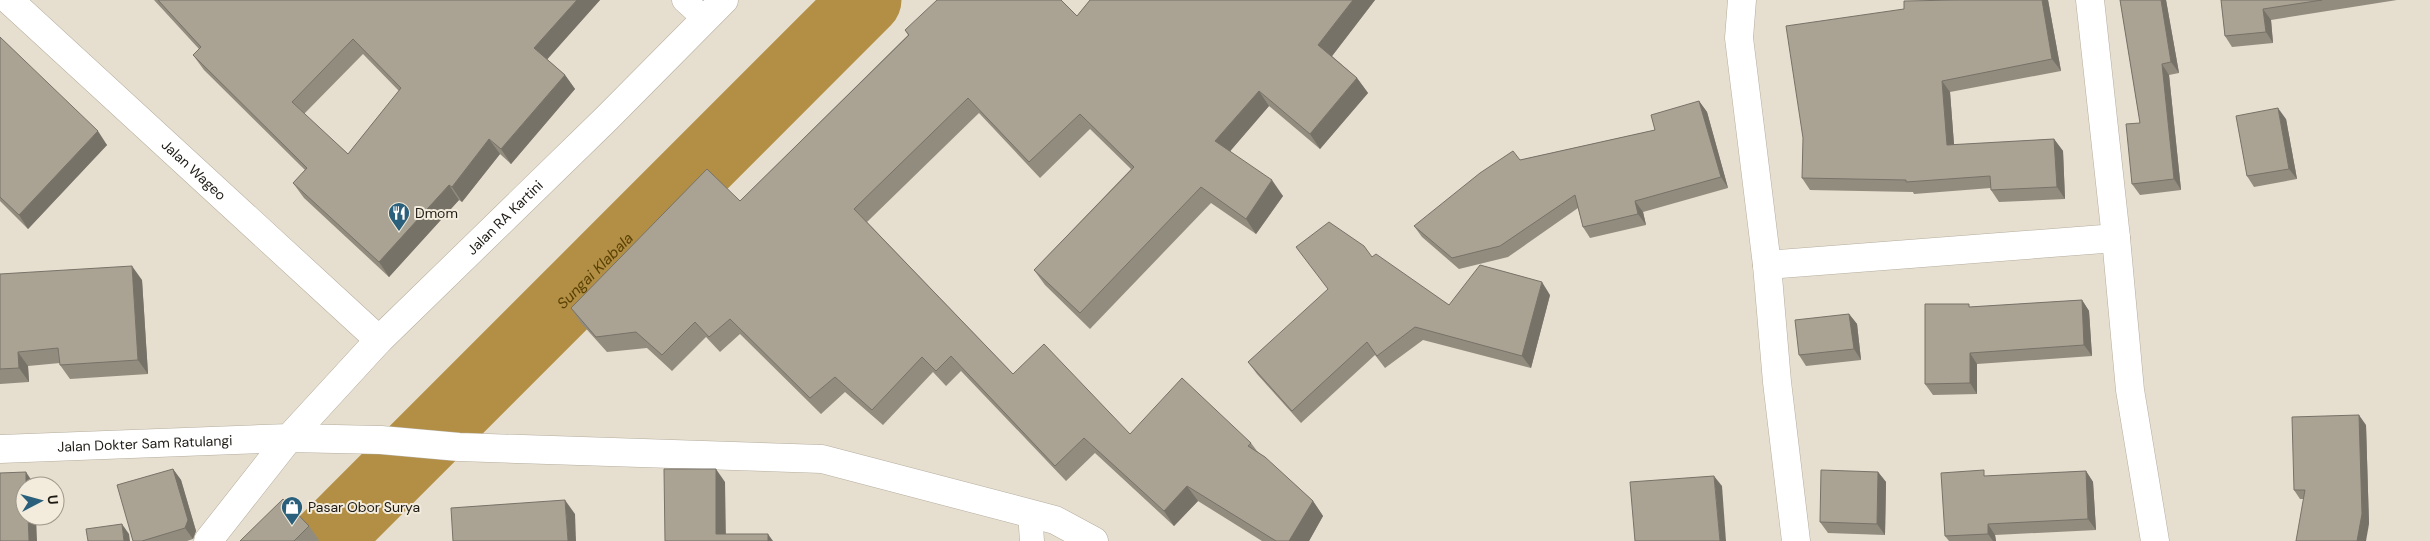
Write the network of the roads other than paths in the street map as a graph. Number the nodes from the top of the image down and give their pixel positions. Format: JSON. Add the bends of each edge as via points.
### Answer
{"nodes":[{"id":1,"x":9,"y":0,"type":"edge"},
{"id":2,"x":684,"y":0,"type":"edge"},
{"id":3,"x":724,"y":0,"type":"edge"},
{"id":4,"x":1742,"y":0,"type":"edge"},
{"id":5,"x":2090,"y":0,"type":"edge"},
{"id":6,"x":705,"y":19,"type":"junction"},
{"id":7,"x":2116,"y":238,"type":"junction"},
{"id":8,"x":1767,"y":265,"type":"junction"},
{"id":9,"x":379,"y":340,"type":"junction"},
{"id":10,"x":289,"y":438,"type":"junction"},
{"id":11,"x":0,"y":449,"type":"edge"},
{"id":12,"x":1030,"y":513,"type":"junction"},
{"id":13,"x":208,"y":541,"type":"edge"},
{"id":14,"x":1032,"y":541,"type":"edge"},
{"id":15,"x":1094,"y":541,"type":"edge"},
{"id":16,"x":1796,"y":541,"type":"edge"},
{"id":17,"x":2155,"y":541,"type":"edge"}],
"edges":[{"from":1,"to":9,"type":"street","name":"Jalan Wageo"},
{"from":2,"to":6,"type":"lane"},
{"from":3,"to":6,"type":"street","name":"Jalan RA Kartini"},
{"from":4,"to":8,"type":"street","via":[[1739,38]]},
{"from":5,"to":7,"type":"street"},
{"from":6,"to":9,"type":"street","name":"Jalan RA Kartini"},
{"from":7,"to":8,"type":"street"},
{"from":7,"to":17,"type":"street","via":[[2130,390]]},
{"from":8,"to":16,"type":"street"},
{"from":9,"to":10,"type":"street","name":"Jalan RA Kartini"},
{"from":10,"to":11,"type":"street","name":"Jalan Dokter Sam Ratulangi"},
{"from":10,"to":12,"type":"street","name":"Jalan Dokter Sam Ratulangi","via":[[822,459]]},
{"from":10,"to":13,"type":"street","name":"Jalan RA Kartini"},
{"from":12,"to":14,"type":"lane"},
{"from":12,"to":15,"type":"street","name":"Jalan Dokter Sam Ratulangi","via":[[1055,520]]}]}
